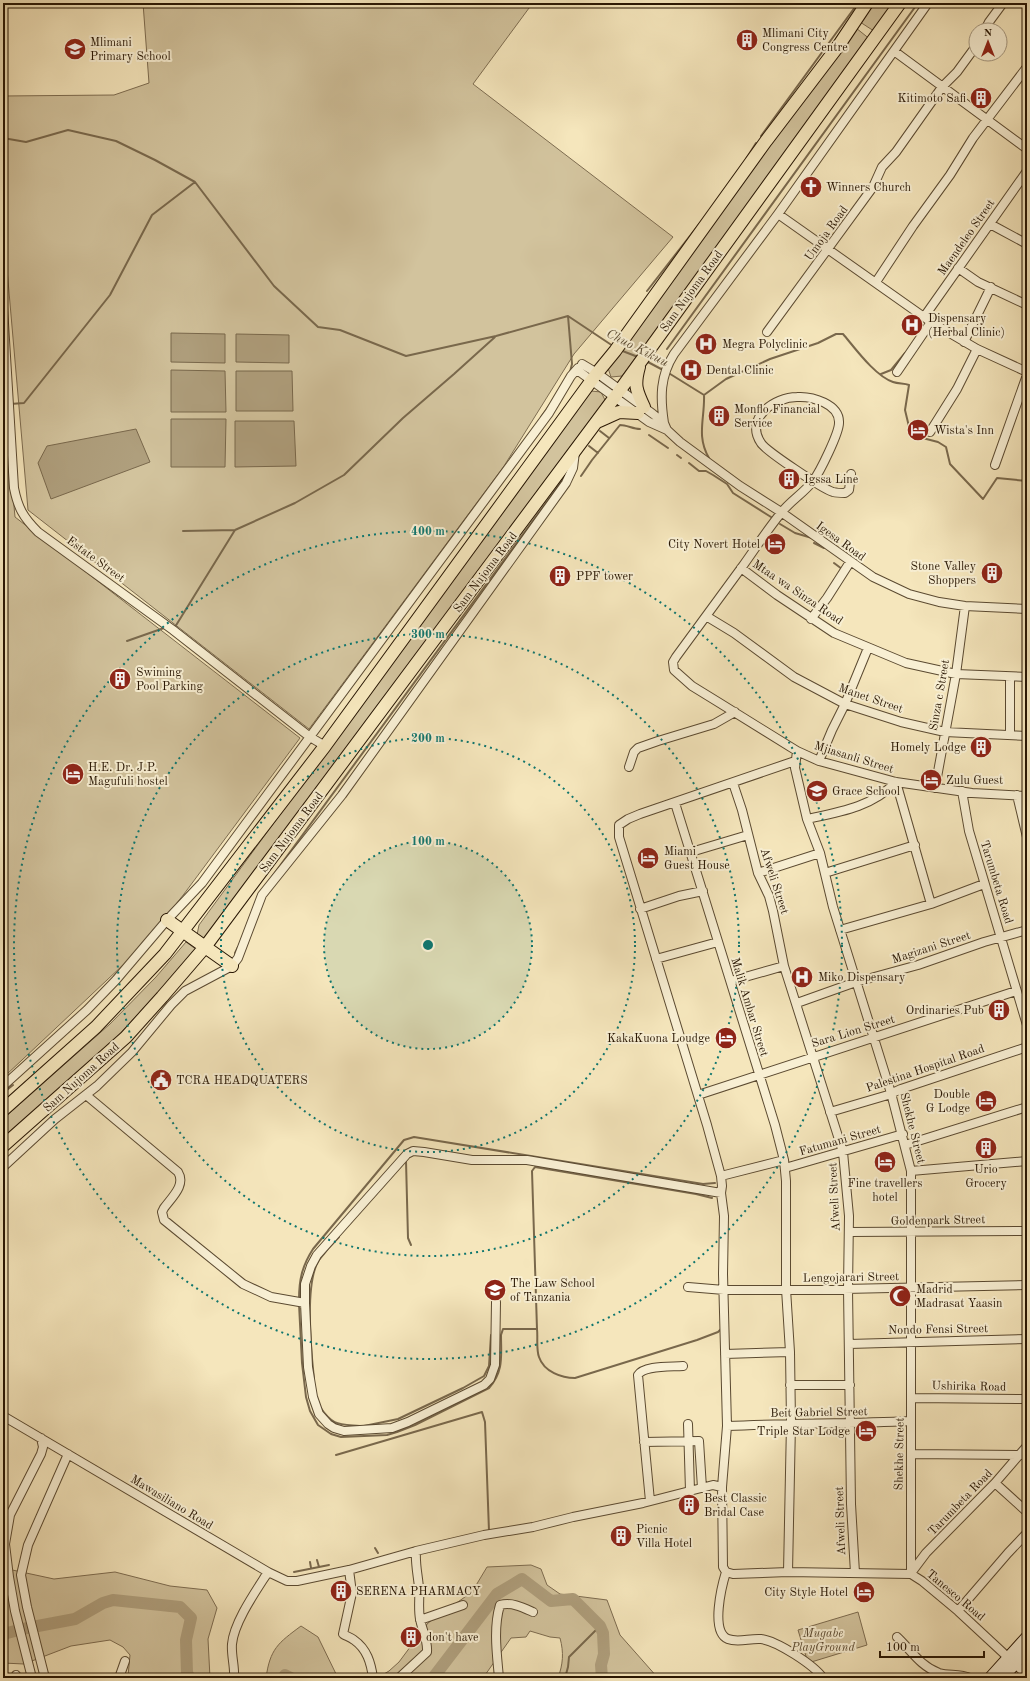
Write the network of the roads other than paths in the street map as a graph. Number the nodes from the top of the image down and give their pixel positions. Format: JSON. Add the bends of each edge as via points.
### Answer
{"nodes":[{"id":1,"x":864,"y":3,"type":"edge"},
{"id":2,"x":867,"y":3,"type":"edge"},
{"id":3,"x":900,"y":3,"type":"edge"},
{"id":4,"x":928,"y":3,"type":"edge"},
{"id":5,"x":1004,"y":3,"type":"edge"},
{"id":6,"x":989,"y":22,"type":"edge"},
{"id":7,"x":839,"y":45,"type":"junction"},
{"id":8,"x":894,"y":51,"type":"junction"},
{"id":9,"x":968,"y":56,"type":"edge"},
{"id":10,"x":1027,"y":67,"type":"edge"},
{"id":11,"x":942,"y":86,"type":"junction"},
{"id":12,"x":987,"y":120,"type":"junction"},
{"id":13,"x":1027,"y":149,"type":"edge"},
{"id":14,"x":1026,"y":175,"type":"edge"},
{"id":15,"x":778,"y":214,"type":"junction"},
{"id":16,"x":990,"y":224,"type":"junction"},
{"id":17,"x":1027,"y":244,"type":"edge"},
{"id":18,"x":829,"y":250,"type":"junction"},
{"id":19,"x":958,"y":268,"type":"junction"},
{"id":20,"x":876,"y":282,"type":"junction"},
{"id":21,"x":991,"y":287,"type":"junction"},
{"id":22,"x":1027,"y":305,"type":"edge"},
{"id":23,"x":3,"y":307,"type":"edge"},
{"id":24,"x":928,"y":320,"type":"junction"},
{"id":25,"x":767,"y":332,"type":"dead end"},
{"id":26,"x":964,"y":342,"type":"junction"},
{"id":27,"x":977,"y":349,"type":"junction"},
{"id":28,"x":640,"y":362,"type":"junction"},
{"id":29,"x":897,"y":372,"type":"dead end"},
{"id":30,"x":1027,"y":372,"type":"edge"},
{"id":31,"x":1027,"y":375,"type":"edge"},
{"id":32,"x":595,"y":377,"type":"junction"},
{"id":33,"x":618,"y":393,"type":"junction"},
{"id":34,"x":641,"y":410,"type":"junction"},
{"id":35,"x":594,"y":425,"type":"junction"},
{"id":36,"x":666,"y":426,"type":"junction"},
{"id":37,"x":930,"y":432,"type":"dead end"},
{"id":38,"x":575,"y":450,"type":"junction"},
{"id":39,"x":995,"y":465,"type":"dead end"},
{"id":40,"x":851,"y":474,"type":"dead end"},
{"id":41,"x":813,"y":481,"type":"junction"},
{"id":42,"x":781,"y":512,"type":"junction"},
{"id":43,"x":850,"y":562,"type":"junction"},
{"id":44,"x":741,"y":568,"type":"junction"},
{"id":45,"x":965,"y":606,"type":"junction"},
{"id":46,"x":1027,"y":609,"type":"edge"},
{"id":47,"x":706,"y":616,"type":"junction"},
{"id":48,"x":811,"y":619,"type":"junction"},
{"id":49,"x":868,"y":648,"type":"junction"},
{"id":50,"x":956,"y":674,"type":"junction"},
{"id":51,"x":1010,"y":677,"type":"junction"},
{"id":52,"x":1027,"y":677,"type":"edge"},
{"id":53,"x":845,"y":704,"type":"junction"},
{"id":54,"x":735,"y":712,"type":"junction"},
{"id":55,"x":945,"y":732,"type":"junction"},
{"id":56,"x":1010,"y":735,"type":"junction"},
{"id":57,"x":1027,"y":736,"type":"edge"},
{"id":58,"x":310,"y":737,"type":"junction"},
{"id":59,"x":325,"y":746,"type":"junction"},
{"id":60,"x":798,"y":751,"type":"junction"},
{"id":61,"x":795,"y":761,"type":"junction"},
{"id":62,"x":820,"y":761,"type":"junction"},
{"id":63,"x":629,"y":767,"type":"dead end"},
{"id":64,"x":896,"y":782,"type":"junction"},
{"id":65,"x":733,"y":783,"type":"junction"},
{"id":66,"x":936,"y":788,"type":"junction"},
{"id":67,"x":962,"y":791,"type":"junction"},
{"id":68,"x":1017,"y":795,"type":"junction"},
{"id":69,"x":1027,"y":796,"type":"edge"},
{"id":70,"x":675,"y":803,"type":"junction"},
{"id":71,"x":807,"y":819,"type":"junction"},
{"id":72,"x":1026,"y":829,"type":"edge"},
{"id":73,"x":748,"y":836,"type":"junction"},
{"id":74,"x":915,"y":845,"type":"junction"},
{"id":75,"x":690,"y":852,"type":"junction"},
{"id":76,"x":820,"y":853,"type":"junction"},
{"id":77,"x":758,"y":873,"type":"junction"},
{"id":78,"x":825,"y":873,"type":"junction"},
{"id":79,"x":984,"y":884,"type":"junction"},
{"id":80,"x":703,"y":890,"type":"junction"},
{"id":81,"x":931,"y":904,"type":"junction"},
{"id":82,"x":640,"y":908,"type":"junction"},
{"id":83,"x":167,"y":920,"type":"junction"},
{"id":84,"x":840,"y":930,"type":"junction"},
{"id":85,"x":1027,"y":930,"type":"edge"},
{"id":86,"x":183,"y":931,"type":"junction"},
{"id":87,"x":1001,"y":937,"type":"junction"},
{"id":88,"x":718,"y":942,"type":"junction"},
{"id":89,"x":206,"y":947,"type":"junction"},
{"id":90,"x":656,"y":958,"type":"junction"},
{"id":91,"x":232,"y":966,"type":"junction"},
{"id":92,"x":784,"y":966,"type":"junction"},
{"id":93,"x":731,"y":981,"type":"junction"},
{"id":94,"x":856,"y":982,"type":"junction"},
{"id":95,"x":1016,"y":991,"type":"junction"},
{"id":96,"x":797,"y":1003,"type":"junction"},
{"id":97,"x":1027,"y":1025,"type":"edge"},
{"id":98,"x":874,"y":1038,"type":"junction"},
{"id":99,"x":1027,"y":1047,"type":"edge"},
{"id":100,"x":813,"y":1056,"type":"junction"},
{"id":101,"x":758,"y":1074,"type":"junction"},
{"id":102,"x":3,"y":1086,"type":"edge"},
{"id":103,"x":891,"y":1093,"type":"junction"},
{"id":104,"x":86,"y":1095,"type":"junction"},
{"id":105,"x":698,"y":1095,"type":"junction"},
{"id":106,"x":1027,"y":1107,"type":"edge"},
{"id":107,"x":3,"y":1110,"type":"edge"},
{"id":108,"x":830,"y":1112,"type":"junction"},
{"id":109,"x":902,"y":1134,"type":"junction"},
{"id":110,"x":905,"y":1145,"type":"junction"},
{"id":111,"x":3,"y":1146,"type":"edge"},
{"id":112,"x":843,"y":1152,"type":"junction"},
{"id":113,"x":1027,"y":1161,"type":"edge"},
{"id":114,"x":784,"y":1164,"type":"junction"},
{"id":115,"x":3,"y":1167,"type":"edge"},
{"id":116,"x":911,"y":1171,"type":"junction"},
{"id":117,"x":721,"y":1176,"type":"junction"},
{"id":118,"x":721,"y":1193,"type":"junction"},
{"id":119,"x":1027,"y":1231,"type":"edge"},
{"id":120,"x":849,"y":1232,"type":"junction"},
{"id":121,"x":911,"y":1232,"type":"junction"},
{"id":122,"x":1027,"y":1285,"type":"edge"},
{"id":123,"x":688,"y":1287,"type":"dead end"},
{"id":124,"x":912,"y":1288,"type":"junction"},
{"id":125,"x":786,"y":1289,"type":"junction"},
{"id":126,"x":724,"y":1290,"type":"junction"},
{"id":127,"x":848,"y":1290,"type":"junction"},
{"id":128,"x":496,"y":1302,"type":"dead end"},
{"id":129,"x":305,"y":1303,"type":"junction"},
{"id":130,"x":1027,"y":1339,"type":"edge"},
{"id":131,"x":911,"y":1341,"type":"junction"},
{"id":132,"x":849,"y":1344,"type":"junction"},
{"id":133,"x":790,"y":1352,"type":"junction"},
{"id":134,"x":725,"y":1354,"type":"junction"},
{"id":135,"x":683,"y":1366,"type":"dead end"},
{"id":136,"x":790,"y":1385,"type":"junction"},
{"id":137,"x":850,"y":1385,"type":"junction"},
{"id":138,"x":912,"y":1398,"type":"junction"},
{"id":139,"x":1027,"y":1399,"type":"edge"},
{"id":140,"x":3,"y":1416,"type":"edge"},
{"id":141,"x":911,"y":1421,"type":"junction"},
{"id":142,"x":791,"y":1423,"type":"junction"},
{"id":143,"x":688,"y":1424,"type":"dead end"},
{"id":144,"x":850,"y":1424,"type":"junction"},
{"id":145,"x":727,"y":1426,"type":"junction"},
{"id":146,"x":41,"y":1438,"type":"junction"},
{"id":147,"x":688,"y":1441,"type":"junction"},
{"id":148,"x":644,"y":1442,"type":"junction"},
{"id":149,"x":1027,"y":1446,"type":"edge"},
{"id":150,"x":68,"y":1454,"type":"junction"},
{"id":151,"x":911,"y":1454,"type":"junction"},
{"id":152,"x":1021,"y":1455,"type":"junction"},
{"id":153,"x":995,"y":1483,"type":"junction"},
{"id":154,"x":722,"y":1487,"type":"junction"},
{"id":155,"x":702,"y":1488,"type":"junction"},
{"id":156,"x":690,"y":1491,"type":"junction"},
{"id":157,"x":650,"y":1501,"type":"junction"},
{"id":158,"x":1027,"y":1512,"type":"edge"},
{"id":159,"x":1027,"y":1533,"type":"edge"},
{"id":160,"x":416,"y":1551,"type":"junction"},
{"id":161,"x":349,"y":1570,"type":"junction"},
{"id":162,"x":268,"y":1572,"type":"junction"},
{"id":163,"x":726,"y":1572,"type":"junction"},
{"id":164,"x":788,"y":1572,"type":"junction"},
{"id":165,"x":855,"y":1573,"type":"junction"},
{"id":166,"x":911,"y":1574,"type":"junction"},
{"id":167,"x":463,"y":1605,"type":"dead end"},
{"id":168,"x":958,"y":1611,"type":"junction"},
{"id":169,"x":533,"y":1612,"type":"dead end"},
{"id":170,"x":420,"y":1620,"type":"junction"},
{"id":171,"x":897,"y":1637,"type":"dead end"},
{"id":172,"x":1027,"y":1637,"type":"edge"},
{"id":173,"x":1027,"y":1651,"type":"edge"},
{"id":174,"x":125,"y":1661,"type":"dead end"},
{"id":175,"x":1011,"y":1661,"type":"junction"},
{"id":176,"x":1027,"y":1675,"type":"edge"},
{"id":177,"x":32,"y":1678,"type":"edge"},
{"id":178,"x":45,"y":1678,"type":"edge"},
{"id":179,"x":119,"y":1678,"type":"edge"},
{"id":180,"x":234,"y":1678,"type":"edge"},
{"id":181,"x":374,"y":1678,"type":"edge"},
{"id":182,"x":399,"y":1678,"type":"edge"},
{"id":183,"x":499,"y":1678,"type":"edge"},
{"id":184,"x":823,"y":1678,"type":"edge"},
{"id":185,"x":970,"y":1678,"type":"edge"},
{"id":186,"x":990,"y":1678,"type":"edge"},
{"id":187,"x":1002,"y":1678,"type":"edge"}],
"edges":[{"from":1,"to":7,"type":"main road"},
{"from":2,"to":7,"type":"main road","name":"Sam Nujoma Road"},
{"from":3,"to":28,"type":"main road","name":"Sam Nujoma Road"},
{"from":4,"to":8,"type":"street"},
{"from":5,"to":6,"type":"street"},
{"from":7,"to":32,"type":"main road","name":"Sam Nujoma Road"},
{"from":8,"to":11,"type":"street"},
{"from":8,"to":15,"type":"street"},
{"from":9,"to":11,"type":"street","name":"Umoja Road"},
{"from":10,"to":12,"type":"street"},
{"from":11,"to":12,"type":"street"},
{"from":11,"to":18,"type":"street","name":"Umoja Road","via":[[896,152],[882,167],[874,187]]},
{"from":12,"to":13,"type":"street"},
{"from":12,"to":20,"type":"street"},
{"from":14,"to":16,"type":"street","name":"Maendeleo Street"},
{"from":15,"to":18,"type":"street"},
{"from":15,"to":36,"type":"street","via":[[668,364],[661,388]]},
{"from":16,"to":17,"type":"street"},
{"from":16,"to":19,"type":"street","name":"Maendeleo Street"},
{"from":18,"to":20,"type":"street"},
{"from":18,"to":25,"type":"street","name":"Umoja Road"},
{"from":19,"to":21,"type":"street","via":[[978,282]]},
{"from":19,"to":24,"type":"street","name":"Maendeleo Street"},
{"from":20,"to":24,"type":"street"},
{"from":21,"to":22,"type":"street"},
{"from":21,"to":26,"type":"street"},
{"from":23,"to":58,"type":"street","name":"Estate Street","via":[[14,488],[18,505],[26,520],[38,532],[172,630]]},
{"from":24,"to":26,"type":"street"},
{"from":24,"to":29,"type":"street","name":"Maendeleo Street"},
{"from":26,"to":27,"type":"street"},
{"from":27,"to":30,"type":"street"},
{"from":27,"to":37,"type":"street","via":[[957,389]]},
{"from":28,"to":33,"type":"main road","name":"Sam Nujoma Road"},
{"from":28,"to":34,"type":"main road","via":[[635,385]]},
{"from":31,"to":39,"type":"street"},
{"from":32,"to":33,"type":"street","name":"Igesa Road"},
{"from":32,"to":58,"type":"street","name":"Igesa Road","via":[[579,367],[549,413]]},
{"from":32,"to":59,"type":"main road","name":"Sam Nujoma Road"},
{"from":33,"to":34,"type":"street","name":"Igesa Road"},
{"from":33,"to":35,"type":"main road","name":"Sam Nujoma Road"},
{"from":34,"to":35,"type":"main road","via":[[613,414]]},
{"from":34,"to":36,"type":"street","name":"Igesa Road","via":[[649,422]]},
{"from":35,"to":38,"type":"main road","name":"Sam Nujoma Road"},
{"from":36,"to":42,"type":"street","name":"Igesa Road","via":[[680,442]]},
{"from":38,"to":89,"type":"main road","name":"Sam Nujoma Road"},
{"from":38,"to":91,"type":"street","via":[[573,468],[566,483],[342,795],[262,895],[238,958]]},
{"from":40,"to":41,"type":"street","via":[[850,487],[845,493],[833,492]]},
{"from":41,"to":41,"type":"street","via":[[766,448],[759,439],[757,429],[761,415],[770,404],[778,400],[797,396],[815,398],[831,408],[838,417],[836,434]]},
{"from":41,"to":42,"type":"street"},
{"from":42,"to":43,"type":"street","name":"Igesa Road"},
{"from":42,"to":44,"type":"street"},
{"from":43,"to":45,"type":"street","name":"Igesa Road","via":[[896,589],[933,601]]},
{"from":43,"to":48,"type":"street","via":[[828,598]]},
{"from":44,"to":47,"type":"street"},
{"from":44,"to":48,"type":"street","name":"Mtaa wa Sinza Road"},
{"from":45,"to":46,"type":"street","name":"Igesa Road"},
{"from":45,"to":50,"type":"street","name":"Sinza c Street"},
{"from":47,"to":53,"type":"street","name":"Manet Street","via":[[734,633],[789,674]]},
{"from":47,"to":54,"type":"street","name":"Mjiasanli Street","via":[[673,662],[674,670],[692,686]]},
{"from":48,"to":49,"type":"street","name":"Mtaa wa Sinza Road"},
{"from":49,"to":50,"type":"street","name":"Mtaa wa Sinza Road","via":[[906,663]]},
{"from":49,"to":53,"type":"street"},
{"from":50,"to":51,"type":"street","name":"Mtaa wa Sinza Road"},
{"from":50,"to":55,"type":"street","name":"Sinza c Street"},
{"from":51,"to":52,"type":"street","name":"Mtaa wa Sinza Road"},
{"from":51,"to":56,"type":"street"},
{"from":53,"to":55,"type":"street","name":"Manet Street"},
{"from":53,"to":62,"type":"street"},
{"from":54,"to":60,"type":"street","name":"Mjiasanli Street"},
{"from":54,"to":63,"type":"street","via":[[714,724],[638,748]]},
{"from":55,"to":56,"type":"street","name":"Manet Street"},
{"from":55,"to":66,"type":"street","name":"Sinza c Street"},
{"from":56,"to":57,"type":"street","name":"Manet Street"},
{"from":58,"to":59,"type":"street","name":"Estate Street"},
{"from":58,"to":83,"type":"street","via":[[202,883]]},
{"from":59,"to":86,"type":"main road","name":"Sam Nujoma Road"},
{"from":60,"to":61,"type":"street","name":"Shekhe Street"},
{"from":60,"to":62,"type":"street","name":"Mjiasanli Street"},
{"from":61,"to":65,"type":"street"},
{"from":61,"to":71,"type":"street","name":"Shekhe Street"},
{"from":62,"to":64,"type":"street","name":"Mjiasanli Street"},
{"from":64,"to":66,"type":"street","name":"Mjiasanli Street"},
{"from":64,"to":71,"type":"street","via":[[868,803]]},
{"from":64,"to":74,"type":"street"},
{"from":65,"to":70,"type":"street"},
{"from":65,"to":73,"type":"street","name":"Afweli Street"},
{"from":66,"to":67,"type":"street","name":"Mjiasanli Street"},
{"from":67,"to":68,"type":"street","name":"Mjiasanli Street"},
{"from":67,"to":79,"type":"street","name":"Tarumbeta Road","via":[[969,831]]},
{"from":68,"to":69,"type":"street","name":"Mjiasanli Street"},
{"from":68,"to":72,"type":"street"},
{"from":70,"to":75,"type":"street","name":"Malik Ambar Street"},
{"from":70,"to":82,"type":"street","via":[[628,819],[619,825],[619,837]]},
{"from":71,"to":76,"type":"street","name":"Shekhe Street"},
{"from":73,"to":75,"type":"street"},
{"from":73,"to":77,"type":"street","name":"Afweli Street"},
{"from":74,"to":78,"type":"street"},
{"from":74,"to":81,"type":"street"},
{"from":75,"to":80,"type":"street","name":"Malik Ambar Street"},
{"from":76,"to":77,"type":"street"},
{"from":76,"to":78,"type":"street","name":"Shekhe Street"},
{"from":77,"to":92,"type":"street","name":"Afweli Street","via":[[769,896]]},
{"from":78,"to":84,"type":"street","name":"Shekhe Street"},
{"from":79,"to":81,"type":"street"},
{"from":79,"to":87,"type":"street","name":"Tarumbeta Road"},
{"from":80,"to":82,"type":"street"},
{"from":80,"to":88,"type":"street","name":"Malik Ambar Street"},
{"from":81,"to":84,"type":"street"},
{"from":82,"to":90,"type":"street"},
{"from":83,"to":86,"type":"main road"},
{"from":83,"to":102,"type":"street","via":[[88,1010]]},
{"from":84,"to":94,"type":"street","name":"Shekhe Street"},
{"from":85,"to":87,"type":"street","name":"Magizani Street"},
{"from":86,"to":89,"type":"main road"},
{"from":86,"to":107,"type":"main road","name":"Sam Nujoma Road","via":[[165,954],[96,1027]]},
{"from":87,"to":94,"type":"street","name":"Magizani Street","via":[[918,965]]},
{"from":87,"to":95,"type":"street","name":"Tarumbeta Road"},
{"from":88,"to":90,"type":"street"},
{"from":88,"to":93,"type":"street","name":"Malik Ambar Street"},
{"from":89,"to":91,"type":"main road"},
{"from":89,"to":111,"type":"main road","name":"Sam Nujoma Road","via":[[126,1037]]},
{"from":90,"to":105,"type":"street"},
{"from":91,"to":104,"type":"street","via":[[185,991],[132,1052]]},
{"from":92,"to":93,"type":"street"},
{"from":92,"to":96,"type":"street","name":"Afweli Street"},
{"from":93,"to":101,"type":"street","name":"Malik Ambar Street"},
{"from":94,"to":96,"type":"street","name":"Magizani Street"},
{"from":94,"to":98,"type":"street","name":"Shekhe Street"},
{"from":95,"to":97,"type":"street","name":"Tarumbeta Road"},
{"from":95,"to":98,"type":"street","name":"Sara Lion Street"},
{"from":96,"to":100,"type":"street","name":"Afweli Street"},
{"from":98,"to":100,"type":"street","name":"Sara Lion Street"},
{"from":98,"to":103,"type":"street","name":"Shekhe Street"},
{"from":99,"to":103,"type":"street","name":"Palestina Hospital Road"},
{"from":100,"to":101,"type":"street","name":"Sara Lion Street"},
{"from":100,"to":108,"type":"street","name":"Afweli Street"},
{"from":101,"to":105,"type":"street","name":"Sara Lion Street"},
{"from":101,"to":114,"type":"street","name":"Malik Ambar Street","via":[[775,1125]]},
{"from":103,"to":108,"type":"street","name":"Palestina Hospital Road"},
{"from":103,"to":109,"type":"street","name":"Shekhe Street"},
{"from":104,"to":115,"type":"street","via":[[55,1119]]},
{"from":104,"to":129,"type":"street","via":[[178,1172],[181,1177],[180,1186],[162,1212],[164,1220],[243,1284],[271,1298]]},
{"from":105,"to":117,"type":"street"},
{"from":106,"to":110,"type":"street"},
{"from":108,"to":112,"type":"street","name":"Afweli Street"},
{"from":109,"to":110,"type":"street","name":"Shekhe Street"},
{"from":109,"to":112,"type":"street","name":"Fatumani Street"},
{"from":110,"to":116,"type":"street","name":"Shekhe Street"},
{"from":112,"to":114,"type":"street","name":"Fatumani Street"},
{"from":112,"to":120,"type":"street","name":"Afweli Street"},
{"from":113,"to":116,"type":"street"},
{"from":114,"to":117,"type":"street","name":"Fatumani Street"},
{"from":114,"to":125,"type":"street","name":"Malik Ambar Street"},
{"from":116,"to":121,"type":"street","name":"Shekhe Street"},
{"from":117,"to":118,"type":"street"},
{"from":118,"to":126,"type":"street","via":[[724,1216]]},
{"from":118,"to":129,"type":"street","via":[[526,1160],[472,1160],[414,1151],[402,1157],[317,1254],[305,1284]]},
{"from":119,"to":121,"type":"street","name":"Goldenpark Street"},
{"from":120,"to":121,"type":"street","name":"Goldenpark Street"},
{"from":120,"to":127,"type":"street","name":"Afweli Street"},
{"from":121,"to":124,"type":"street","name":"Shekhe Street"},
{"from":122,"to":124,"type":"street","name":"Lengojarari Street"},
{"from":123,"to":126,"type":"street","name":"Lengojarari Street"},
{"from":124,"to":127,"type":"street","name":"Lengojarari Street"},
{"from":124,"to":131,"type":"street","name":"Shekhe Street"},
{"from":125,"to":126,"type":"street","name":"Lengojarari Street"},
{"from":125,"to":127,"type":"street","name":"Lengojarari Street"},
{"from":125,"to":133,"type":"street","name":"Malik Ambar Street"},
{"from":126,"to":134,"type":"street"},
{"from":127,"to":132,"type":"street","name":"Afweli Street"},
{"from":128,"to":129,"type":"street","via":[[495,1365],[494,1373],[488,1382],[408,1422],[392,1428],[360,1431],[334,1428],[319,1414],[308,1367]]},
{"from":130,"to":131,"type":"street","name":"Nondo Fensi Street"},
{"from":131,"to":132,"type":"street","name":"Nondo Fensi Street"},
{"from":131,"to":138,"type":"street","name":"Shekhe Street"},
{"from":132,"to":137,"type":"street","name":"Afweli Street"},
{"from":133,"to":134,"type":"street"},
{"from":133,"to":136,"type":"street","name":"Malik Ambar Street"},
{"from":134,"to":145,"type":"street"},
{"from":135,"to":148,"type":"street","via":[[648,1368],[638,1375]]},
{"from":136,"to":137,"type":"street"},
{"from":136,"to":142,"type":"street","name":"Malik Ambar Street"},
{"from":137,"to":144,"type":"street","name":"Afweli Street"},
{"from":138,"to":139,"type":"street","name":"Ushirika Road"},
{"from":138,"to":141,"type":"street","name":"Shekhe Street"},
{"from":140,"to":146,"type":"street","name":"Mawasiliano Road"},
{"from":141,"to":144,"type":"street","name":"Beit Gabriel Street"},
{"from":141,"to":151,"type":"street","name":"Shekhe Street"},
{"from":142,"to":144,"type":"street","name":"Beit Gabriel Street"},
{"from":142,"to":145,"type":"street","name":"Beit Gabriel Street"},
{"from":142,"to":164,"type":"street","name":"Malik Ambar Street"},
{"from":143,"to":147,"type":"street"},
{"from":144,"to":165,"type":"street","name":"Afweli Street"},
{"from":145,"to":154,"type":"street"},
{"from":146,"to":150,"type":"street","name":"Mawasiliano Road"},
{"from":146,"to":177,"type":"street","via":[[41,1454],[10,1515],[5,1544],[15,1611]]},
{"from":147,"to":148,"type":"street"},
{"from":147,"to":155,"type":"street","via":[[699,1441]]},
{"from":147,"to":156,"type":"street"},
{"from":148,"to":157,"type":"street"},
{"from":149,"to":152,"type":"street","name":"Tarumbeta Road"},
{"from":150,"to":162,"type":"street","name":"Mawasiliano Road"},
{"from":150,"to":178,"type":"street","via":[[28,1545],[21,1575]]},
{"from":151,"to":152,"type":"street"},
{"from":151,"to":166,"type":"street","name":"Shekhe Street"},
{"from":152,"to":153,"type":"street","name":"Tarumbeta Road"},
{"from":153,"to":158,"type":"street"},
{"from":153,"to":166,"type":"street","name":"Tarumbeta Road","via":[[926,1553]]},
{"from":154,"to":155,"type":"street","name":"Mawasiliano Road","via":[[713,1485]]},
{"from":154,"to":163,"type":"street","via":[[723,1567]]},
{"from":155,"to":156,"type":"street","name":"Mawasiliano Road"},
{"from":156,"to":157,"type":"street","name":"Mawasiliano Road"},
{"from":157,"to":160,"type":"street","name":"Mawasiliano Road"},
{"from":159,"to":168,"type":"street"},
{"from":160,"to":161,"type":"street","name":"Mawasiliano Road"},
{"from":160,"to":170,"type":"street"},
{"from":161,"to":162,"type":"street","name":"Mawasiliano Road","via":[[297,1582],[287,1581]]},
{"from":161,"to":181,"type":"street","via":[[352,1593],[343,1634],[353,1639],[365,1651]]},
{"from":162,"to":180,"type":"street","via":[[250,1601],[233,1637]]},
{"from":163,"to":164,"type":"street","name":"Tanesco Road"},
{"from":163,"to":184,"type":"street","via":[[719,1600],[718,1620],[724,1637],[768,1640],[804,1662]]},
{"from":164,"to":165,"type":"street","name":"Tanesco Road"},
{"from":165,"to":166,"type":"street","name":"Tanesco Road"},
{"from":166,"to":168,"type":"street","name":"Tanesco Road"},
{"from":167,"to":170,"type":"street"},
{"from":168,"to":175,"type":"street","name":"Tanesco Road"},
{"from":169,"to":183,"type":"street","via":[[508,1603],[500,1605],[497,1614]]},
{"from":170,"to":182,"type":"street","via":[[428,1645],[427,1652]]},
{"from":171,"to":185,"type":"street","via":[[926,1667],[939,1673]]},
{"from":172,"to":175,"type":"main road"},
{"from":173,"to":175,"type":"main road"},
{"from":174,"to":179,"type":"street"},
{"from":175,"to":176,"type":"street","name":"Tanesco Road"},
{"from":175,"to":186,"type":"main road"},
{"from":175,"to":187,"type":"main road"}]}
